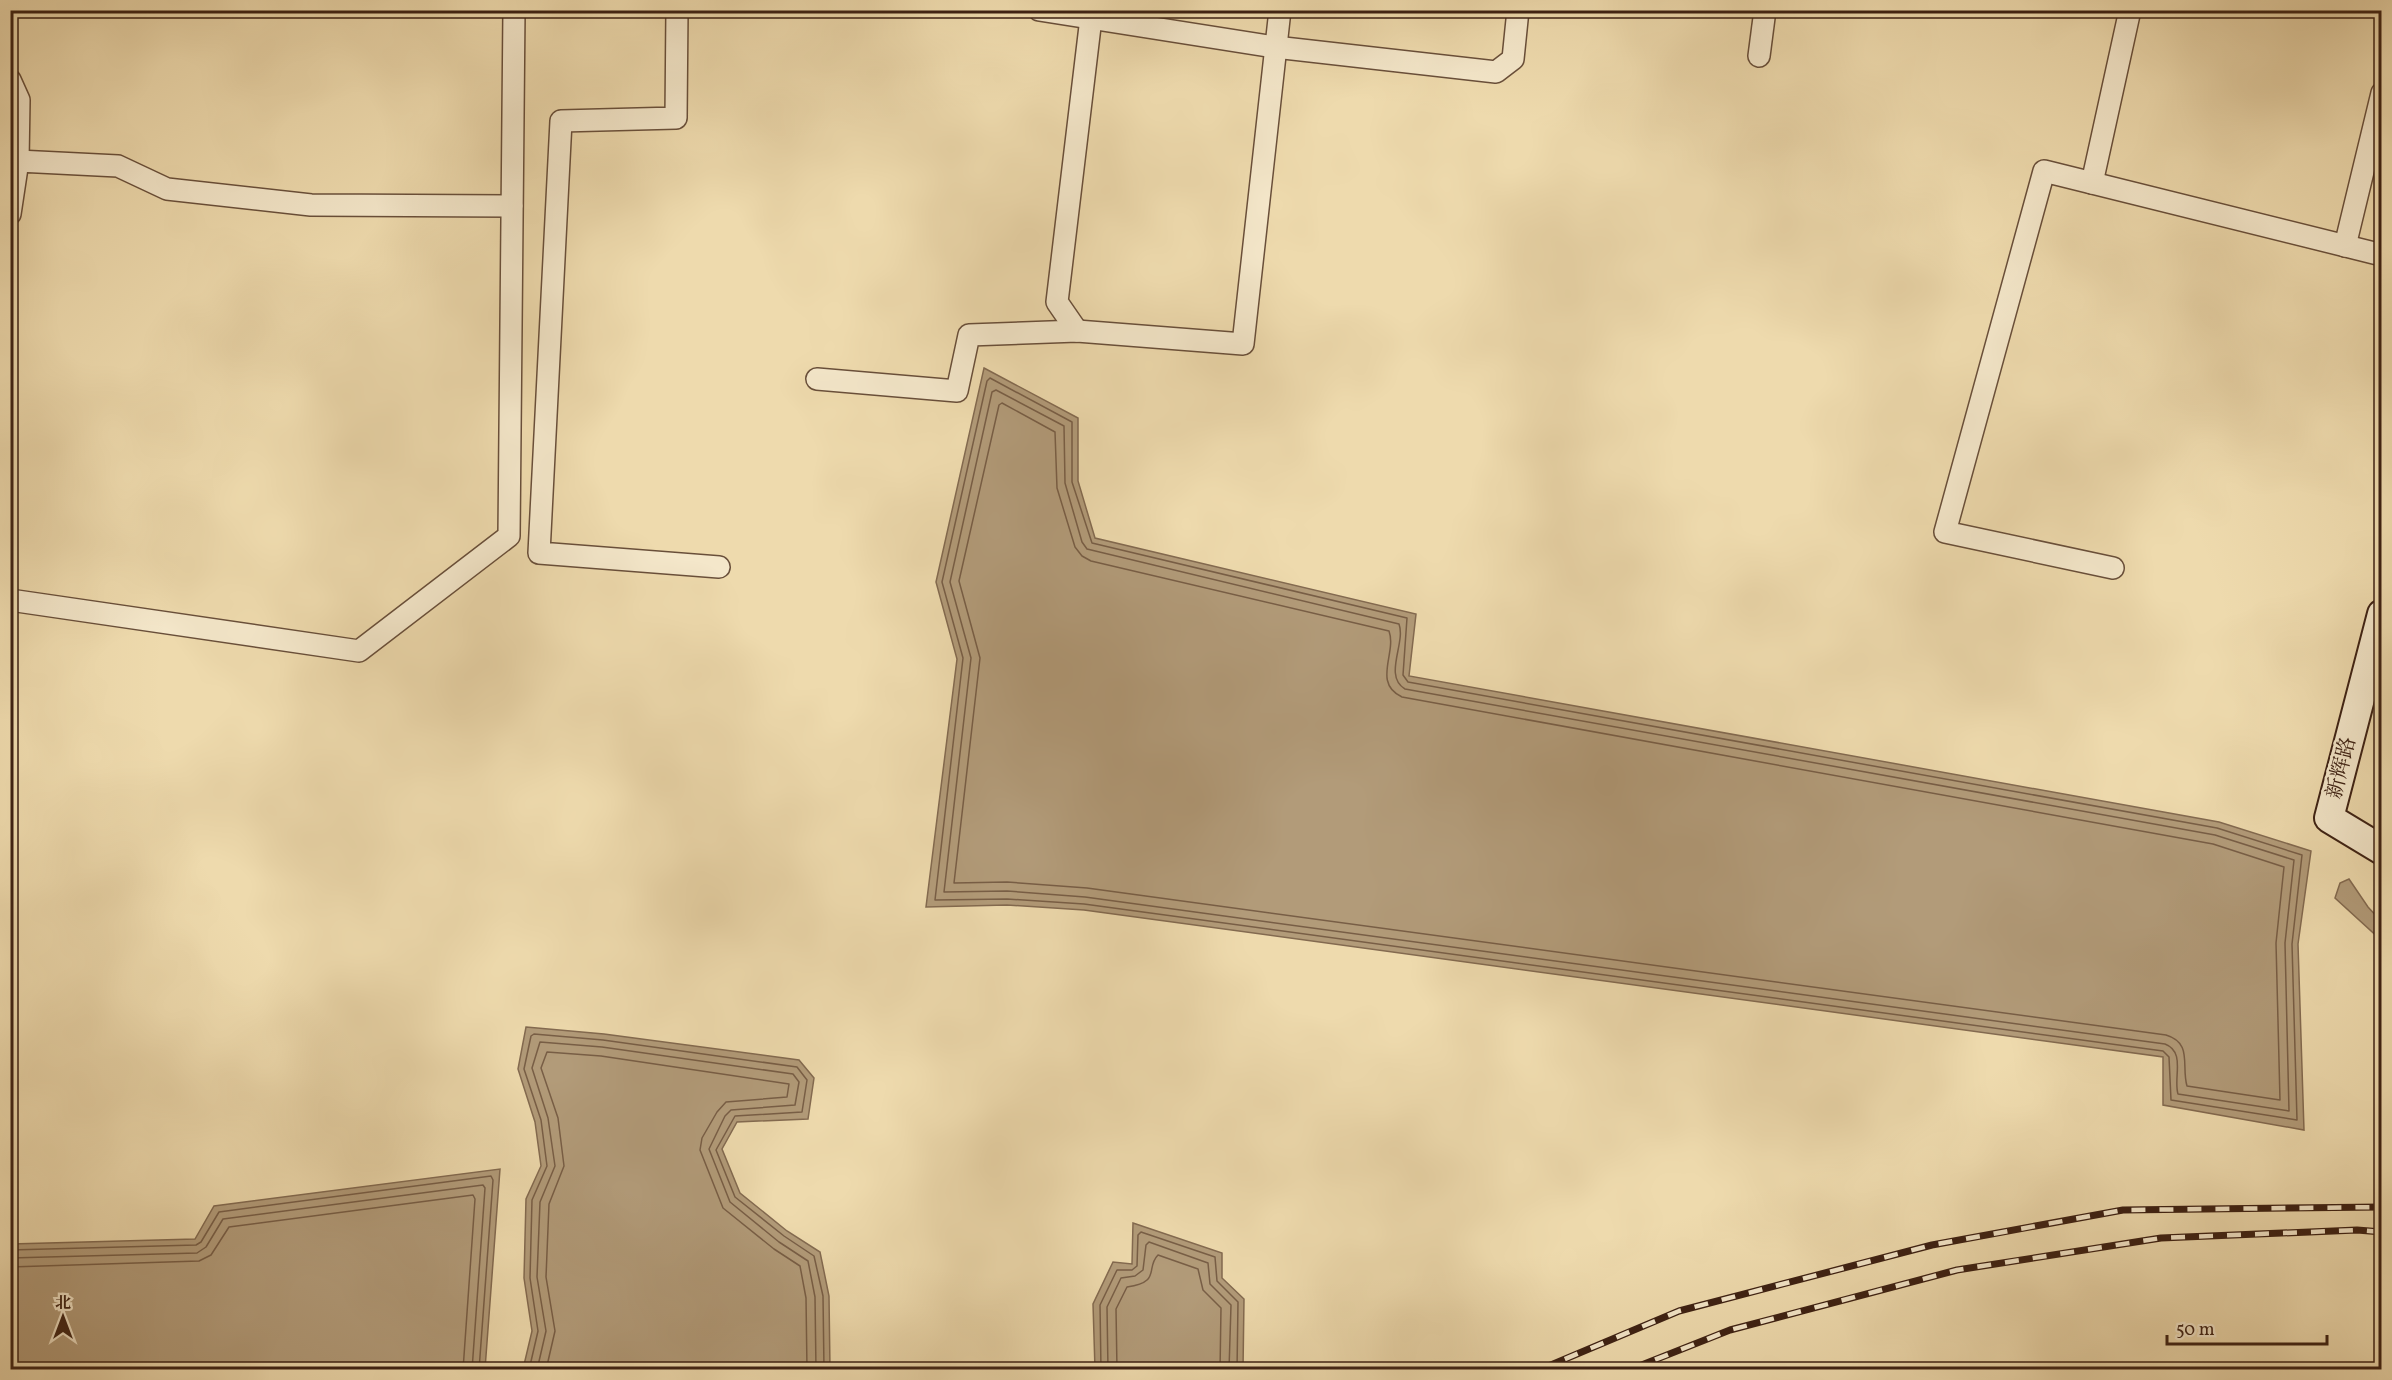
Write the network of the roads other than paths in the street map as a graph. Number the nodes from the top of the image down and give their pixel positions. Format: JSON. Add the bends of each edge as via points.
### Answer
{"nodes":[{"id":1,"x":514,"y":10,"type":"edge"},
{"id":2,"x":677,"y":10,"type":"edge"},
{"id":3,"x":1039,"y":10,"type":"edge"},
{"id":4,"x":1280,"y":10,"type":"edge"},
{"id":5,"x":1518,"y":10,"type":"edge"},
{"id":6,"x":1765,"y":10,"type":"edge"},
{"id":7,"x":2130,"y":10,"type":"edge"},
{"id":8,"x":1091,"y":18,"type":"junction"},
{"id":9,"x":1275,"y":47,"type":"junction"},
{"id":10,"x":1759,"y":56,"type":"dead end"},
{"id":11,"x":10,"y":80,"type":"edge"},
{"id":12,"x":2382,"y":93,"type":"edge"},
{"id":13,"x":18,"y":161,"type":"junction"},
{"id":14,"x":2092,"y":183,"type":"junction"},
{"id":15,"x":512,"y":206,"type":"junction"},
{"id":16,"x":10,"y":214,"type":"edge"},
{"id":17,"x":2345,"y":246,"type":"junction"},
{"id":18,"x":2382,"y":255,"type":"edge"},
{"id":19,"x":1077,"y":331,"type":"junction"},
{"id":20,"x":817,"y":379,"type":"dead end"},
{"id":21,"x":719,"y":567,"type":"dead end"},
{"id":22,"x":2113,"y":568,"type":"dead end"},
{"id":23,"x":10,"y":600,"type":"edge"},
{"id":24,"x":2382,"y":614,"type":"edge"},
{"id":25,"x":2382,"y":850,"type":"edge"}],
"edges":[{"from":1,"to":15,"type":"street"},
{"from":2,"to":21,"type":"street","via":[[676,118],[561,121],[539,553]]},
{"from":3,"to":8,"type":"street"},
{"from":4,"to":9,"type":"street"},
{"from":5,"to":9,"type":"street","via":[[1513,59],[1496,72]]},
{"from":6,"to":10,"type":"street"},
{"from":7,"to":14,"type":"street"},
{"from":8,"to":9,"type":"street"},
{"from":8,"to":19,"type":"street","via":[[1057,302]]},
{"from":9,"to":19,"type":"street","via":[[1243,344]]},
{"from":11,"to":13,"type":"street","via":[[19,100]]},
{"from":12,"to":17,"type":"street"},
{"from":13,"to":15,"type":"street","via":[[118,166],[167,189],[311,205]]},
{"from":13,"to":16,"type":"street"},
{"from":14,"to":17,"type":"street"},
{"from":14,"to":22,"type":"street","via":[[2044,171],[1944,532]]},
{"from":15,"to":23,"type":"street","via":[[509,536],[359,651]]},
{"from":17,"to":18,"type":"street"},
{"from":19,"to":20,"type":"street","via":[[969,335],[957,391]]},
{"from":24,"to":25,"type":"street","name":"新辉路","via":[[2329,818]]}]}
